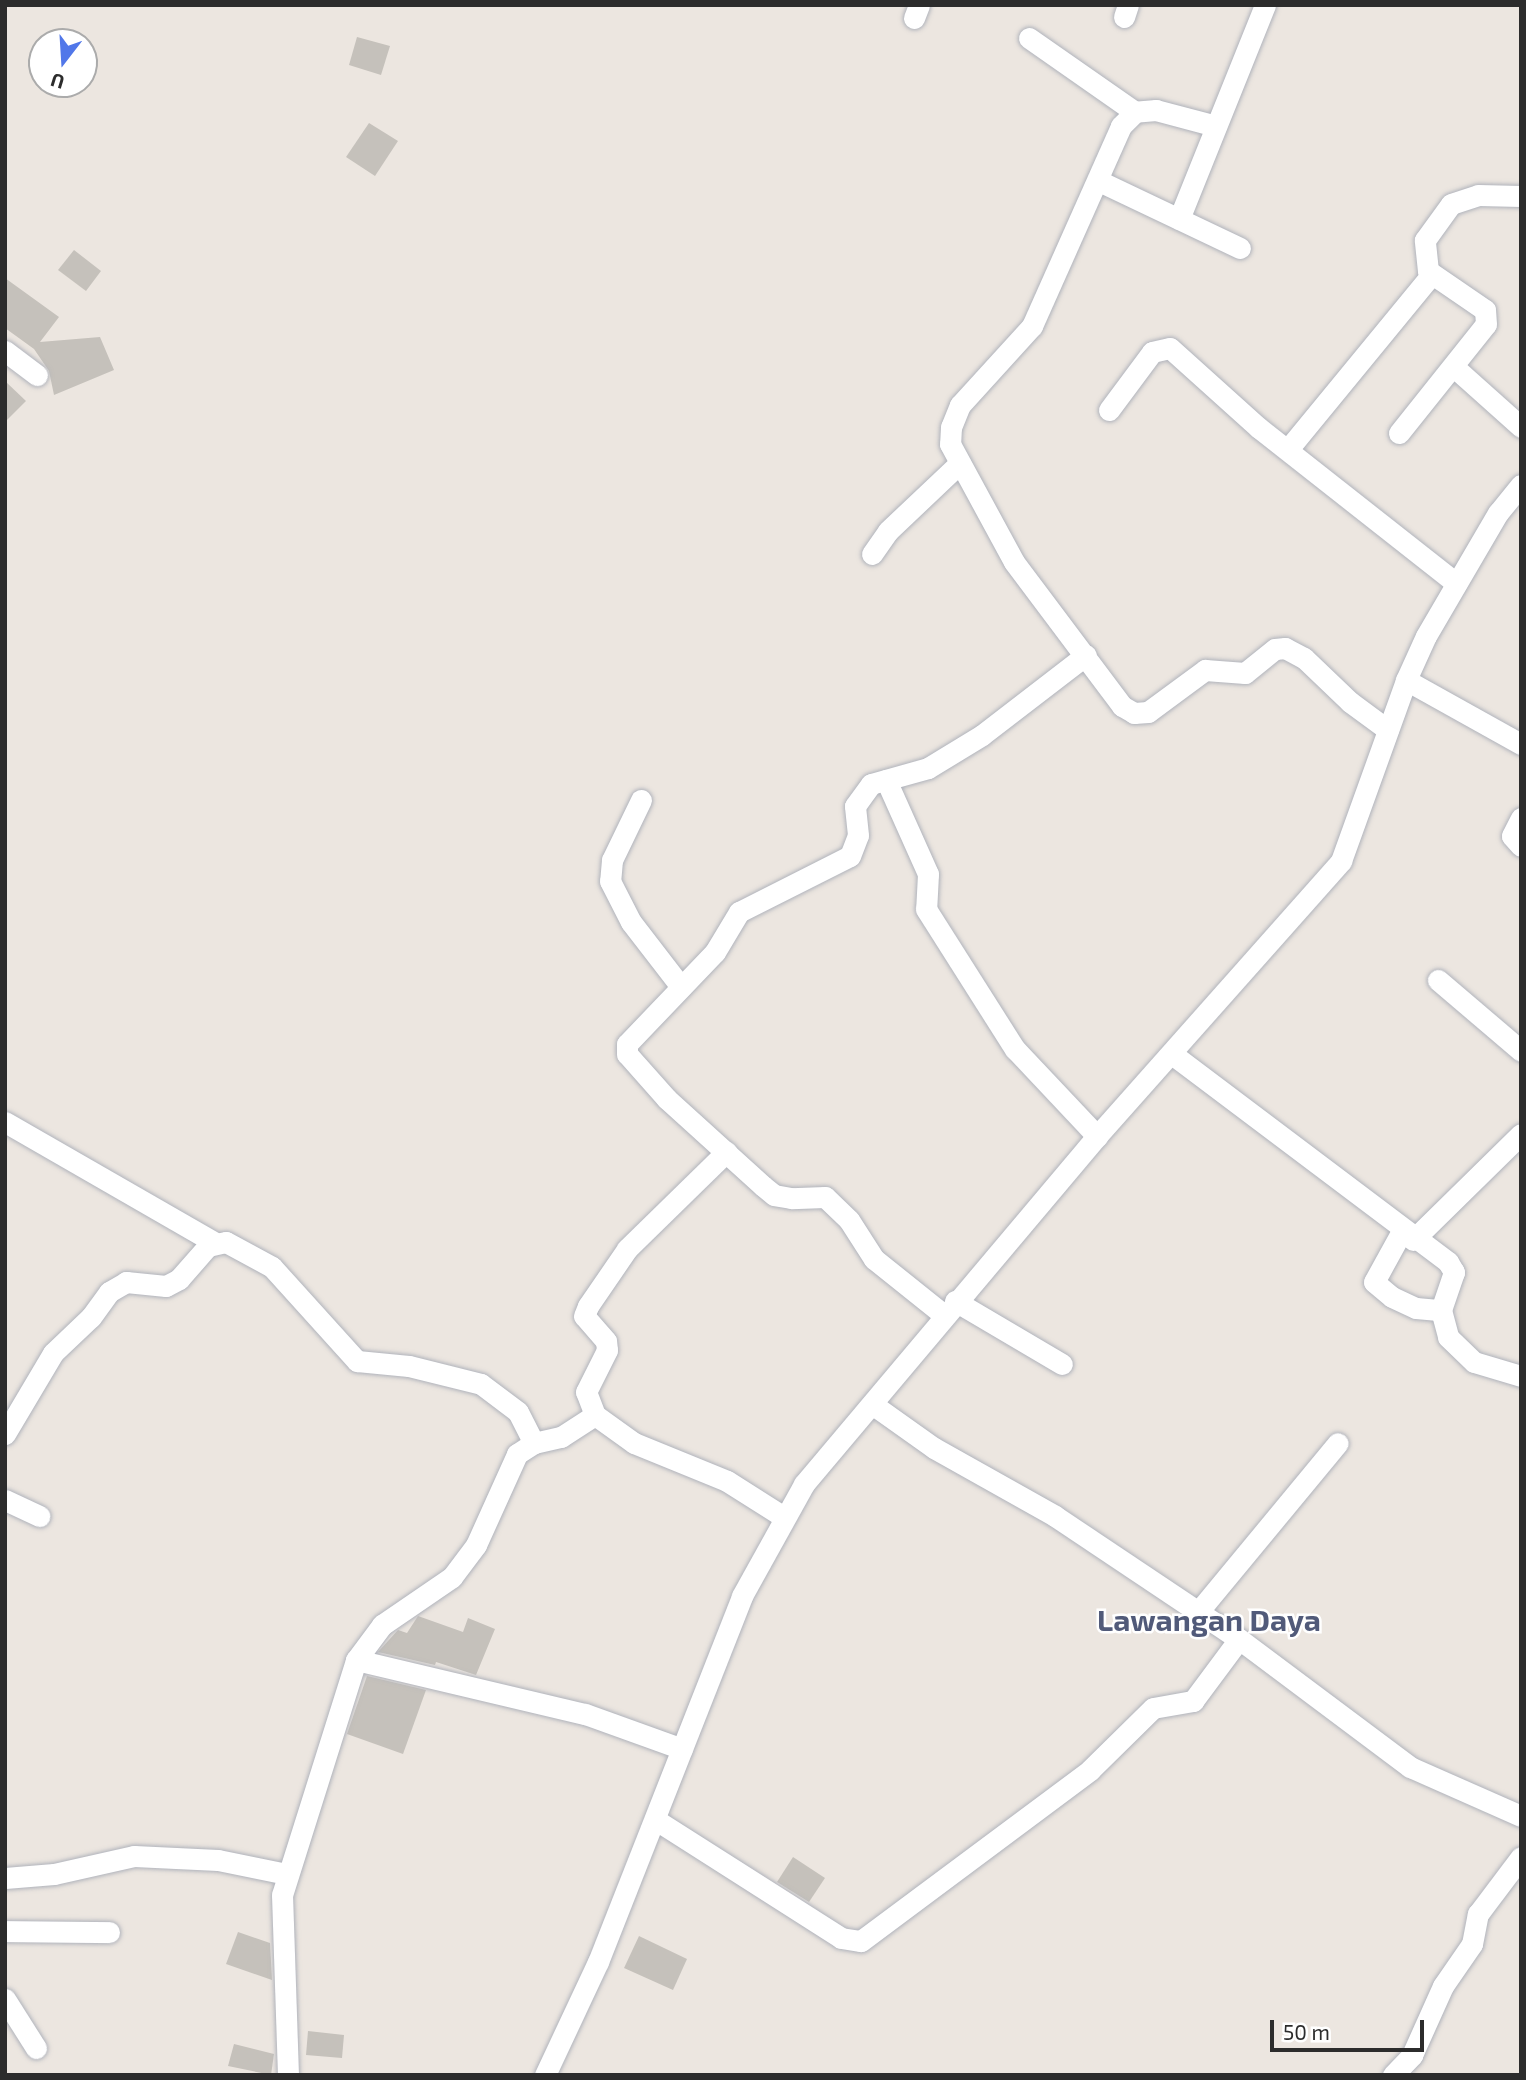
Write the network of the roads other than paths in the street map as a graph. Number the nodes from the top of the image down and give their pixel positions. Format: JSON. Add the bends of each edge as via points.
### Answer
{"nodes":[{"id":1,"x":1265,"y":5,"type":"edge"},
{"id":2,"x":1028,"y":38,"type":"dead end"},
{"id":3,"x":1135,"y":112,"type":"junction"},
{"id":4,"x":1216,"y":126,"type":"junction"},
{"id":5,"x":1099,"y":181,"type":"junction"},
{"id":6,"x":1521,"y":196,"type":"edge"},
{"id":7,"x":1179,"y":219,"type":"junction"},
{"id":8,"x":1240,"y":248,"type":"dead end"},
{"id":9,"x":1431,"y":275,"type":"junction"},
{"id":10,"x":5,"y":351,"type":"edge"},
{"id":11,"x":1454,"y":367,"type":"junction"},
{"id":12,"x":37,"y":375,"type":"dead end"},
{"id":13,"x":1109,"y":410,"type":"dead end"},
{"id":14,"x":1521,"y":427,"type":"edge"},
{"id":15,"x":1399,"y":433,"type":"dead end"},
{"id":16,"x":1289,"y":448,"type":"junction"},
{"id":17,"x":960,"y":463,"type":"junction"},
{"id":18,"x":1521,"y":485,"type":"edge"},
{"id":19,"x":872,"y":554,"type":"dead end"},
{"id":20,"x":1456,"y":583,"type":"junction"},
{"id":21,"x":1086,"y":655,"type":"junction"},
{"id":22,"x":1405,"y":680,"type":"junction"},
{"id":23,"x":1388,"y":730,"type":"junction"},
{"id":24,"x":1521,"y":744,"type":"edge"},
{"id":25,"x":886,"y":780,"type":"junction"},
{"id":26,"x":641,"y":800,"type":"dead end"},
{"id":27,"x":1521,"y":818,"type":"edge"},
{"id":28,"x":1521,"y":846,"type":"edge"},
{"id":29,"x":1438,"y":981,"type":"dead end"},
{"id":30,"x":681,"y":986,"type":"junction"},
{"id":31,"x":1521,"y":1051,"type":"edge"},
{"id":32,"x":1172,"y":1054,"type":"junction"},
{"id":33,"x":5,"y":1122,"type":"edge"},
{"id":34,"x":1521,"y":1134,"type":"edge"},
{"id":35,"x":1097,"y":1136,"type":"junction"},
{"id":36,"x":726,"y":1152,"type":"junction"},
{"id":37,"x":1408,"y":1236,"type":"junction"},
{"id":38,"x":214,"y":1242,"type":"junction"},
{"id":39,"x":949,"y":1308,"type":"junction"},
{"id":40,"x":1441,"y":1310,"type":"junction"},
{"id":41,"x":1062,"y":1364,"type":"dead end"},
{"id":42,"x":1521,"y":1377,"type":"edge"},
{"id":43,"x":872,"y":1404,"type":"junction"},
{"id":44,"x":595,"y":1415,"type":"junction"},
{"id":45,"x":5,"y":1434,"type":"edge"},
{"id":46,"x":534,"y":1443,"type":"junction"},
{"id":47,"x":1338,"y":1443,"type":"dead end"},
{"id":48,"x":5,"y":1500,"type":"edge"},
{"id":49,"x":39,"y":1516,"type":"dead end"},
{"id":50,"x":783,"y":1517,"type":"junction"},
{"id":51,"x":1198,"y":1612,"type":"junction"},
{"id":52,"x":1239,"y":1639,"type":"junction"},
{"id":53,"x":356,"y":1660,"type":"junction"},
{"id":54,"x":682,"y":1749,"type":"junction"},
{"id":55,"x":1521,"y":1816,"type":"edge"},
{"id":56,"x":656,"y":1821,"type":"junction"},
{"id":57,"x":1521,"y":1857,"type":"edge"},
{"id":58,"x":287,"y":1874,"type":"junction"},
{"id":59,"x":5,"y":1878,"type":"edge"},
{"id":60,"x":5,"y":1931,"type":"edge"},
{"id":61,"x":109,"y":1932,"type":"dead end"},
{"id":62,"x":5,"y":1999,"type":"edge"},
{"id":63,"x":36,"y":2048,"type":"dead end"},
{"id":64,"x":288,"y":2075,"type":"edge"},
{"id":65,"x":545,"y":2075,"type":"edge"},
{"id":66,"x":1393,"y":2075,"type":"edge"}],
"edges":[{"from":1,"to":4,"type":"street"},
{"from":2,"to":3,"type":"street"},
{"from":3,"to":4,"type":"street","via":[[1156,110]]},
{"from":3,"to":5,"type":"street","via":[[1121,126]]},
{"from":4,"to":7,"type":"street"},
{"from":5,"to":7,"type":"street"},
{"from":5,"to":17,"type":"street","via":[[1025,338],[960,405],[950,444]]},
{"from":6,"to":9,"type":"street","via":[[1478,195],[1451,204],[1424,240]]},
{"from":7,"to":8,"type":"street"},
{"from":9,"to":11,"type":"street","via":[[1485,310],[1486,324]]},
{"from":9,"to":16,"type":"street"},
{"from":10,"to":12,"type":"street"},
{"from":11,"to":14,"type":"street"},
{"from":11,"to":15,"type":"street"},
{"from":13,"to":16,"type":"street","via":[[1152,352],[1170,348],[1259,428]]},
{"from":16,"to":20,"type":"street"},
{"from":17,"to":19,"type":"street","via":[[888,531]]},
{"from":17,"to":21,"type":"street","via":[[1014,562]]},
{"from":18,"to":20,"type":"street"},
{"from":20,"to":22,"type":"street"},
{"from":21,"to":23,"type":"street","via":[[1122,706],[1134,713],[1147,712],[1205,670],[1245,673],[1275,649],[1285,648],[1304,658]]},
{"from":21,"to":25,"type":"street","via":[[982,735],[928,768]]},
{"from":22,"to":23,"type":"street"},
{"from":22,"to":24,"type":"street"},
{"from":23,"to":32,"type":"street","via":[[1341,861]]},
{"from":25,"to":30,"type":"street","via":[[871,784],[855,806],[858,835],[850,856],[739,912],[715,951]]},
{"from":25,"to":35,"type":"street","via":[[928,874],[926,909],[1014,1049]]},
{"from":26,"to":30,"type":"street","via":[[612,860],[610,881],[631,922]]},
{"from":27,"to":28,"type":"street","via":[[1512,836]]},
{"from":29,"to":31,"type":"street"},
{"from":30,"to":36,"type":"street","via":[[631,1037],[627,1054],[667,1099]]},
{"from":32,"to":35,"type":"street"},
{"from":32,"to":37,"type":"street"},
{"from":33,"to":38,"type":"street"},
{"from":34,"to":37,"type":"street"},
{"from":35,"to":39,"type":"street"},
{"from":36,"to":39,"type":"street","via":[[774,1195],[824,1196],[849,1220],[874,1259]]},
{"from":36,"to":44,"type":"street","via":[[627,1249],[588,1307],[584,1316],[606,1341],[607,1350],[586,1392]]},
{"from":37,"to":40,"type":"street","via":[[1448,1262],[1454,1272]]},
{"from":37,"to":40,"type":"street","via":[[1374,1282],[1416,1308]]},
{"from":38,"to":45,"type":"street","via":[[166,1286],[126,1282],[109,1292],[91,1317],[53,1353]]},
{"from":38,"to":46,"type":"street","via":[[255,1254],[272,1267],[357,1361],[409,1366],[481,1384],[518,1412]]},
{"from":39,"to":41,"type":"street"},
{"from":39,"to":43,"type":"street"},
{"from":40,"to":42,"type":"street","via":[[1448,1337],[1474,1362]]},
{"from":43,"to":50,"type":"street","via":[[824,1455]]},
{"from":43,"to":51,"type":"street","via":[[934,1448],[1055,1516]]},
{"from":44,"to":46,"type":"street","via":[[561,1437]]},
{"from":44,"to":50,"type":"street","via":[[634,1443],[727,1481]]},
{"from":46,"to":53,"type":"street","via":[[517,1454],[476,1545],[452,1577],[382,1625]]},
{"from":47,"to":51,"type":"street"},
{"from":48,"to":49,"type":"street"},
{"from":50,"to":54,"type":"street","via":[[742,1596]]},
{"from":51,"to":52,"type":"street"},
{"from":52,"to":55,"type":"street","via":[[1410,1767]]},
{"from":52,"to":56,"type":"street","via":[[1194,1701],[1153,1708],[1090,1770],[861,1941],[841,1938]]},
{"from":53,"to":54,"type":"street","via":[[585,1714]]},
{"from":53,"to":58,"type":"street"},
{"from":54,"to":56,"type":"street"},
{"from":56,"to":65,"type":"street"},
{"from":57,"to":66,"type":"street","via":[[1478,1914],[1472,1944],[1443,1986],[1412,2055]]},
{"from":58,"to":59,"type":"street","via":[[218,1860],[134,1856],[54,1874]]},
{"from":58,"to":64,"type":"street","via":[[282,1895]]},
{"from":60,"to":61,"type":"street"},
{"from":62,"to":63,"type":"street"}]}
